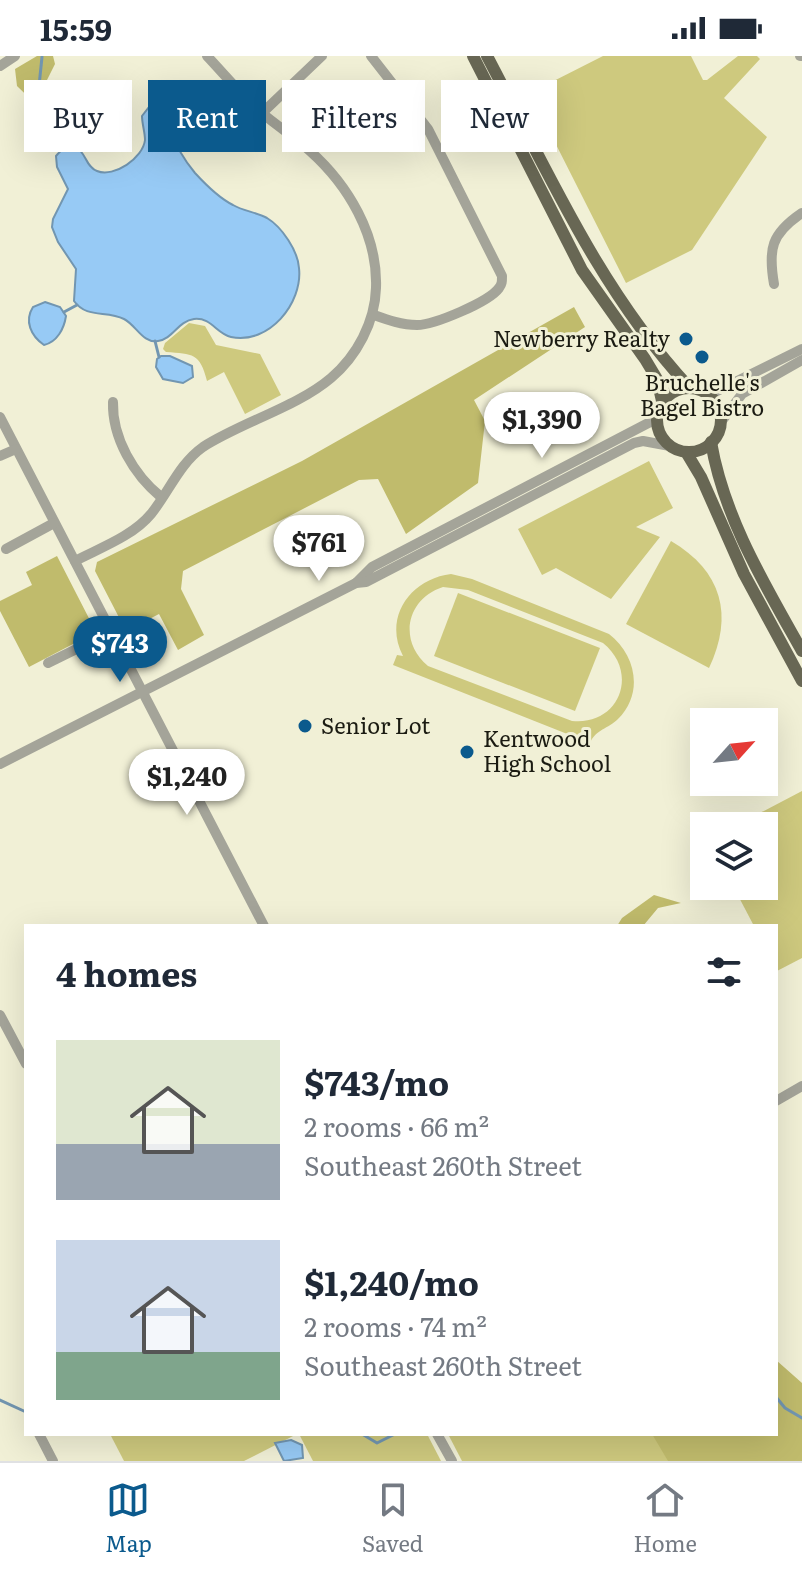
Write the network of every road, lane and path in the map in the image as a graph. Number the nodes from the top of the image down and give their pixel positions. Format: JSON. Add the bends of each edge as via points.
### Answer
{"nodes":[{"id":1,"x":15,"y":56,"type":"edge"},
{"id":2,"x":207,"y":56,"type":"edge"},
{"id":3,"x":322,"y":56,"type":"edge"},
{"id":4,"x":371,"y":56,"type":"edge"},
{"id":5,"x":473,"y":56,"type":"edge"},
{"id":6,"x":487,"y":56,"type":"edge"},
{"id":7,"x":0,"y":66,"type":"edge"},
{"id":8,"x":230,"y":80,"type":"edge"},
{"id":9,"x":266,"y":109,"type":"edge"},
{"id":10,"x":266,"y":116,"type":"edge"},
{"id":11,"x":802,"y":213,"type":"edge"},
{"id":12,"x":774,"y":284,"type":"dead end"},
{"id":13,"x":374,"y":315,"type":"junction"},
{"id":14,"x":802,"y":349,"type":"edge"},
{"id":15,"x":802,"y":360,"type":"edge"},
{"id":16,"x":689,"y":387,"type":"junction"},
{"id":17,"x":709,"y":395,"type":"junction"},
{"id":18,"x":662,"y":401,"type":"junction"},
{"id":19,"x":113,"y":402,"type":"dead end"},
{"id":20,"x":0,"y":417,"type":"edge"},
{"id":21,"x":656,"y":419,"type":"junction"},
{"id":22,"x":721,"y":422,"type":"junction"},
{"id":23,"x":711,"y":442,"type":"junction"},
{"id":24,"x":670,"y":446,"type":"junction"},
{"id":25,"x":16,"y":449,"type":"junction"},
{"id":26,"x":686,"y":452,"type":"junction"},
{"id":27,"x":0,"y":456,"type":"edge"},
{"id":28,"x":161,"y":497,"type":"junction"},
{"id":29,"x":54,"y":523,"type":"junction"},
{"id":30,"x":6,"y":549,"type":"dead end"},
{"id":31,"x":75,"y":561,"type":"junction"},
{"id":32,"x":356,"y":583,"type":"junction"},
{"id":33,"x":766,"y":615,"type":"junction"},
{"id":34,"x":786,"y":622,"type":"junction"},
{"id":35,"x":111,"y":632,"type":"junction"},
{"id":36,"x":802,"y":651,"type":"edge"},
{"id":37,"x":48,"y":663,"type":"dead end"},
{"id":38,"x":802,"y":681,"type":"edge"},
{"id":39,"x":142,"y":691,"type":"junction"},
{"id":40,"x":0,"y":764,"type":"edge"},
{"id":41,"x":263,"y":924,"type":"edge"},
{"id":42,"x":0,"y":1015,"type":"edge"},
{"id":43,"x":24,"y":1060,"type":"edge"},
{"id":44,"x":802,"y":1086,"type":"edge"},
{"id":45,"x":778,"y":1100,"type":"edge"},
{"id":46,"x":40,"y":1436,"type":"edge"},
{"id":47,"x":438,"y":1436,"type":"edge"},
{"id":48,"x":53,"y":1461,"type":"edge"},
{"id":49,"x":452,"y":1461,"type":"edge"}],
"edges":[{"from":1,"to":7,"type":"street"},
{"from":2,"to":8,"type":"street"},
{"from":3,"to":9,"type":"street"},
{"from":4,"to":13,"type":"street","via":[[428,129],[500,270],[501,283],[490,296],[435,322],[401,324]]},
{"from":5,"to":18,"type":"main road","via":[[582,270],[645,359]]},
{"from":6,"to":16,"type":"main road","via":[[603,275]]},
{"from":10,"to":13,"type":"street","via":[[324,165],[358,212],[376,268]]},
{"from":11,"to":12,"type":"street","via":[[772,245]]},
{"from":13,"to":28,"type":"street","via":[[350,358],[331,378],[202,448]]},
{"from":14,"to":17,"type":"street"},
{"from":15,"to":22,"type":"street","via":[[742,394]]},
{"from":16,"to":17,"type":"main road"},
{"from":16,"to":18,"type":"main road"},
{"from":17,"to":22,"type":"main road"},
{"from":18,"to":21,"type":"main road"},
{"from":19,"to":28,"type":"street","via":[[116,432],[139,476]]},
{"from":20,"to":25,"type":"street"},
{"from":21,"to":24,"type":"main road"},
{"from":21,"to":32,"type":"street","via":[[372,567]]},
{"from":22,"to":23,"type":"main road"},
{"from":23,"to":26,"type":"main road"},
{"from":23,"to":34,"type":"main road","via":[[738,532]]},
{"from":24,"to":26,"type":"main road"},
{"from":24,"to":32,"type":"street","via":[[634,443]]},
{"from":25,"to":27,"type":"street"},
{"from":25,"to":29,"type":"street"},
{"from":26,"to":33,"type":"main road"},
{"from":28,"to":31,"type":"street","via":[[138,527]]},
{"from":29,"to":30,"type":"street"},
{"from":29,"to":31,"type":"street"},
{"from":31,"to":35,"type":"street"},
{"from":32,"to":39,"type":"street"},
{"from":33,"to":34,"type":"main road"},
{"from":33,"to":38,"type":"main road"},
{"from":34,"to":36,"type":"main road"},
{"from":35,"to":37,"type":"street"},
{"from":35,"to":39,"type":"street"},
{"from":39,"to":40,"type":"street"},
{"from":39,"to":41,"type":"street"},
{"from":42,"to":43,"type":"street"},
{"from":44,"to":45,"type":"street"},
{"from":46,"to":48,"type":"street"},
{"from":47,"to":49,"type":"street"}]}
